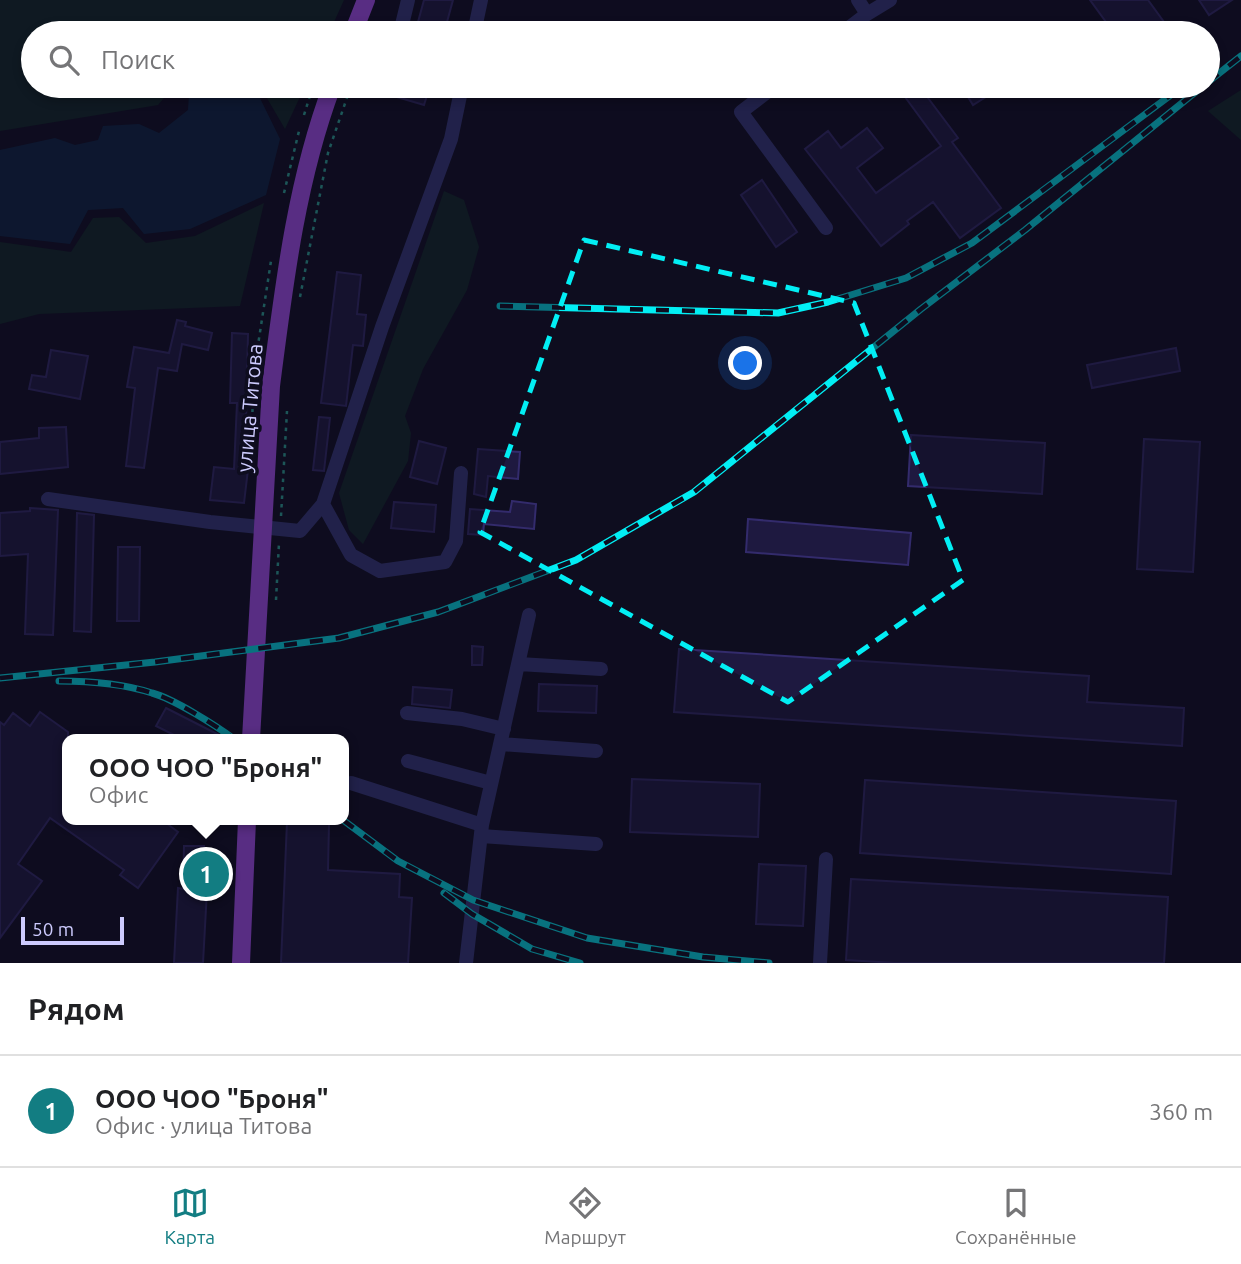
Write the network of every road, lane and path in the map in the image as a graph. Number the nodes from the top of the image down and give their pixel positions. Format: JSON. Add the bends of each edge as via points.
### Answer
{"nodes":[{"id":1,"x":366,"y":0,"type":"edge"},
{"id":2,"x":408,"y":0,"type":"edge"},
{"id":3,"x":481,"y":0,"type":"edge"},
{"id":4,"x":859,"y":0,"type":"edge"},
{"id":5,"x":890,"y":0,"type":"edge"},
{"id":6,"x":867,"y":14,"type":"junction"},
{"id":7,"x":358,"y":21,"type":"edge"},
{"id":8,"x":403,"y":21,"type":"edge"},
{"id":9,"x":477,"y":21,"type":"edge"},
{"id":10,"x":858,"y":21,"type":"edge"},
{"id":11,"x":328,"y":98,"type":"edge"},
{"id":12,"x":347,"y":98,"type":"edge"},
{"id":13,"x":460,"y":98,"type":"edge"},
{"id":14,"x":759,"y":98,"type":"edge"},
{"id":15,"x":826,"y":228,"type":"dead end"},
{"id":16,"x":299,"y":300,"type":"dead end"},
{"id":17,"x":287,"y":403,"type":"dead end"},
{"id":18,"x":461,"y":473,"type":"dead end"},
{"id":19,"x":48,"y":499,"type":"dead end"},
{"id":20,"x":323,"y":504,"type":"junction"},
{"id":21,"x":281,"y":519,"type":"dead end"},
{"id":22,"x":280,"y":533,"type":"dead end"},
{"id":23,"x":276,"y":602,"type":"dead end"},
{"id":24,"x":529,"y":615,"type":"dead end"},
{"id":25,"x":519,"y":664,"type":"junction"},
{"id":26,"x":601,"y":669,"type":"dead end"},
{"id":27,"x":407,"y":713,"type":"dead end"},
{"id":28,"x":504,"y":729,"type":"junction"},
{"id":29,"x":251,"y":734,"type":"edge"},
{"id":30,"x":500,"y":744,"type":"junction"},
{"id":31,"x":596,"y":751,"type":"dead end"},
{"id":32,"x":408,"y":761,"type":"dead end"},
{"id":33,"x":351,"y":783,"type":"dead end"},
{"id":34,"x":491,"y":783,"type":"junction"},
{"id":35,"x":247,"y":825,"type":"edge"},
{"id":36,"x":481,"y":830,"type":"junction"},
{"id":37,"x":597,"y":844,"type":"dead end"},
{"id":38,"x":826,"y":859,"type":"dead end"},
{"id":39,"x":241,"y":963,"type":"edge"},
{"id":40,"x":466,"y":963,"type":"edge"},
{"id":41,"x":820,"y":963,"type":"edge"}],
"edges":[{"from":1,"to":7,"type":"main road"},
{"from":2,"to":8,"type":"lane"},
{"from":3,"to":9,"type":"lane"},
{"from":4,"to":6,"type":"lane"},
{"from":5,"to":6,"type":"lane"},
{"from":6,"to":10,"type":"lane"},
{"from":11,"to":29,"type":"main road","name":"улица Титова","via":[[292,235],[271,386]]},
{"from":12,"to":16,"type":"path","via":[[328,153]]},
{"from":13,"to":20,"type":"lane","via":[[451,139]]},
{"from":14,"to":15,"type":"lane","via":[[741,112]]},
{"from":17,"to":21,"type":"path"},
{"from":18,"to":20,"type":"lane","via":[[456,541],[445,562],[380,571],[351,555]]},
{"from":19,"to":20,"type":"lane","via":[[300,531]]},
{"from":22,"to":23,"type":"path"},
{"from":24,"to":25,"type":"lane"},
{"from":25,"to":26,"type":"lane"},
{"from":25,"to":28,"type":"lane"},
{"from":27,"to":28,"type":"lane"},
{"from":28,"to":30,"type":"lane"},
{"from":30,"to":31,"type":"lane"},
{"from":30,"to":34,"type":"lane"},
{"from":32,"to":34,"type":"lane"},
{"from":33,"to":36,"type":"lane"},
{"from":34,"to":36,"type":"lane"},
{"from":35,"to":39,"type":"main road"},
{"from":36,"to":37,"type":"lane"},
{"from":36,"to":40,"type":"lane"},
{"from":38,"to":41,"type":"lane"}]}
